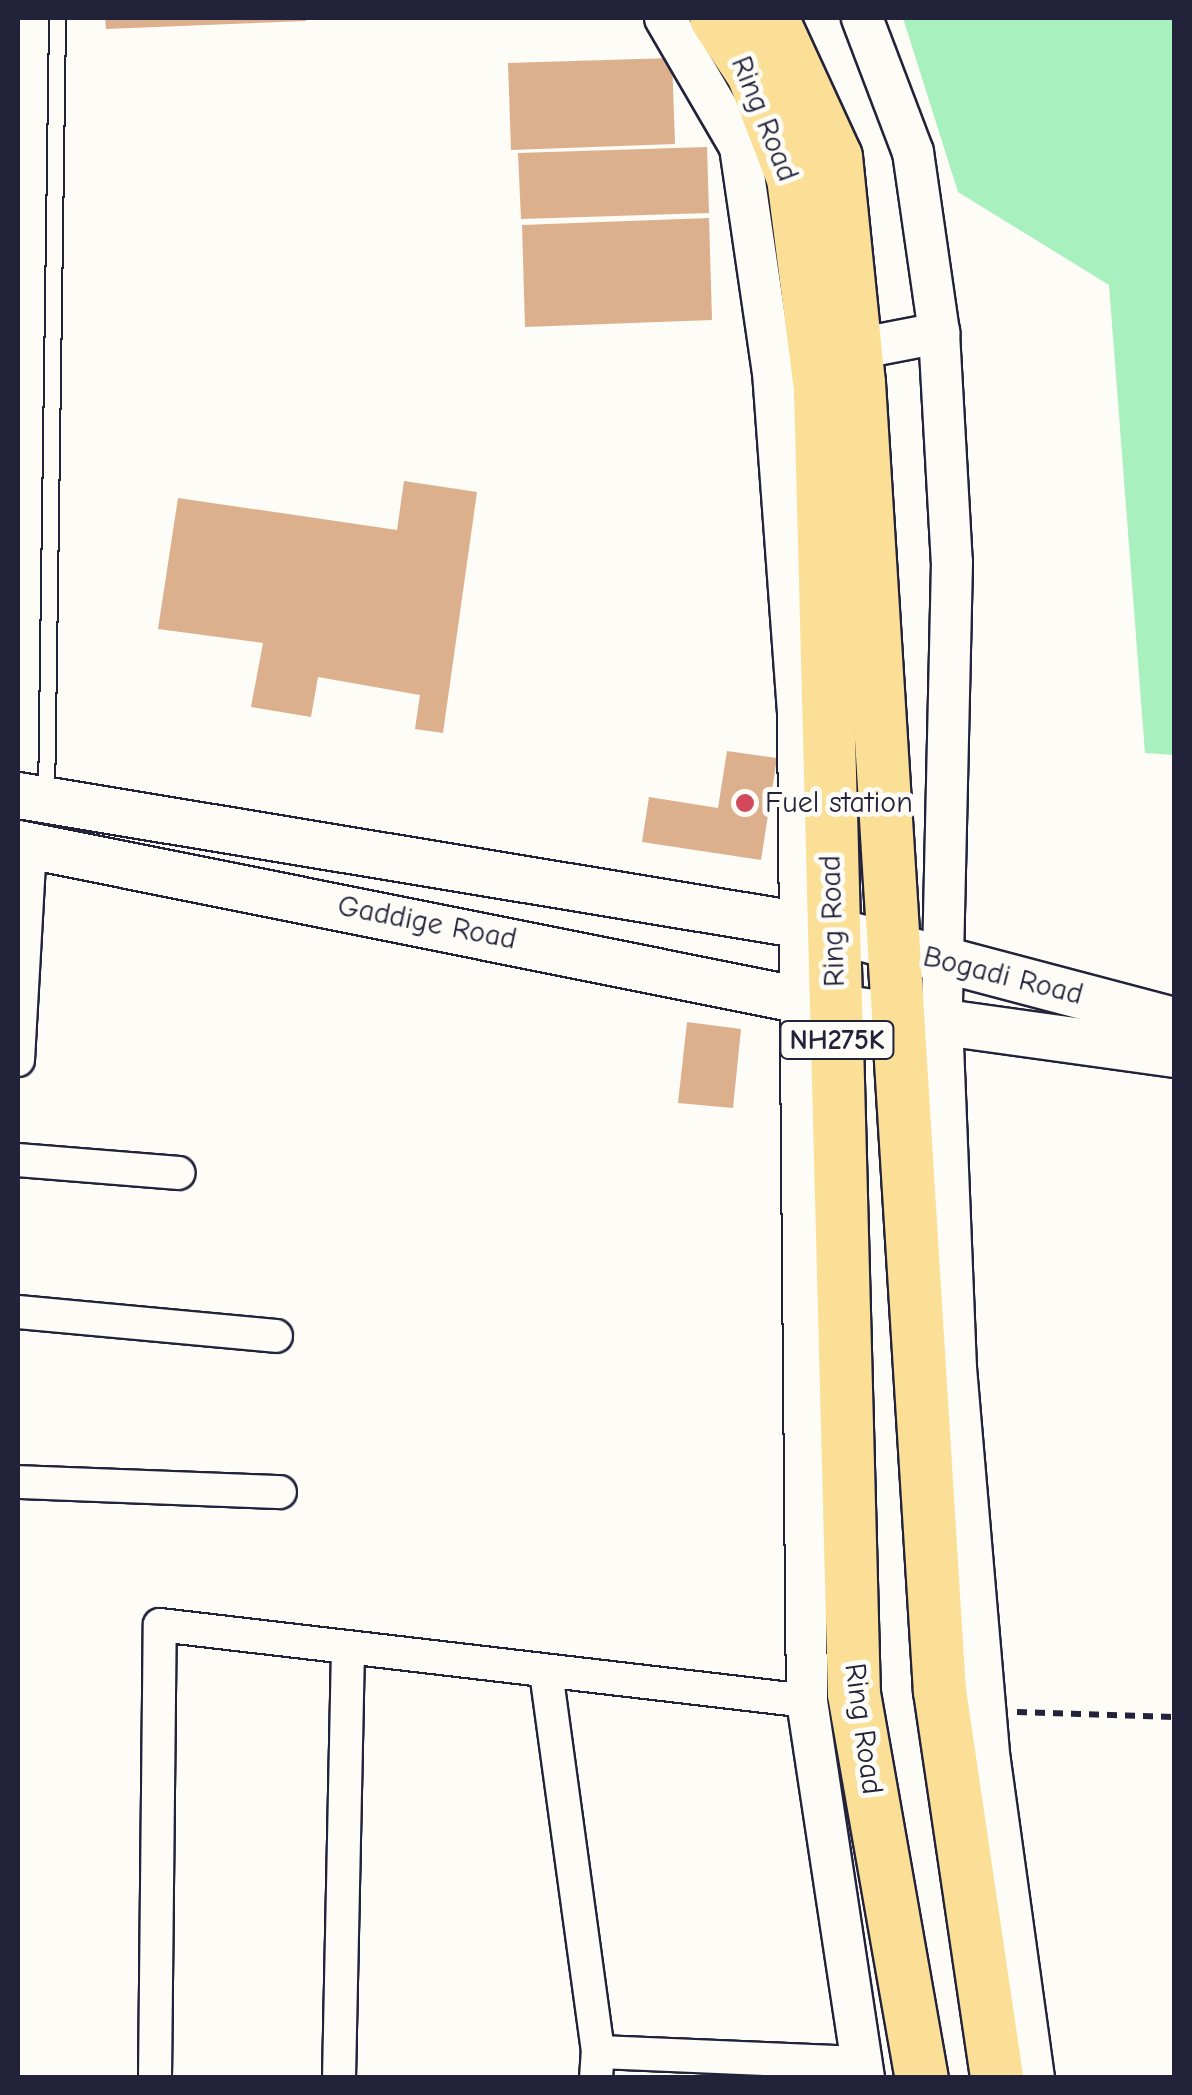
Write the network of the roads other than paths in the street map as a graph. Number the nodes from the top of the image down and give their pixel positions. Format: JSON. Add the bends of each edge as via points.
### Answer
{"nodes":[{"id":1,"x":57,"y":18,"type":"edge"},
{"id":2,"x":665,"y":18,"type":"edge"},
{"id":3,"x":716,"y":18,"type":"edge"},
{"id":4,"x":772,"y":18,"type":"edge"},
{"id":5,"x":862,"y":18,"type":"edge"},
{"id":6,"x":938,"y":333,"type":"junction"},
{"id":7,"x":856,"y":350,"type":"junction"},
{"id":8,"x":32,"y":798,"type":"edge"},
{"id":9,"x":24,"y":845,"type":"edge"},
{"id":10,"x":815,"y":927,"type":"junction"},
{"id":11,"x":920,"y":955,"type":"junction"},
{"id":12,"x":818,"y":1004,"type":"junction"},
{"id":13,"x":920,"y":1018,"type":"junction"},
{"id":14,"x":1174,"y":1020,"type":"edge"},
{"id":15,"x":1174,"y":1054,"type":"edge"},
{"id":16,"x":18,"y":1060,"type":"edge"},
{"id":17,"x":18,"y":1160,"type":"edge"},
{"id":18,"x":178,"y":1174,"type":"dead end"},
{"id":19,"x":18,"y":1312,"type":"edge"},
{"id":20,"x":276,"y":1336,"type":"dead end"},
{"id":21,"x":18,"y":1482,"type":"edge"},
{"id":22,"x":280,"y":1492,"type":"dead end"},
{"id":23,"x":826,"y":1533,"type":"junction"},
{"id":24,"x":956,"y":1610,"type":"junction"},
{"id":25,"x":348,"y":1650,"type":"junction"},
{"id":26,"x":546,"y":1672,"type":"junction"},
{"id":27,"x":808,"y":1701,"type":"junction"},
{"id":28,"x":1013,"y":2059,"type":"edge"},
{"id":29,"x":597,"y":2065,"type":"edge"},
{"id":30,"x":863,"y":2070,"type":"edge"},
{"id":31,"x":155,"y":2078,"type":"edge"},
{"id":32,"x":339,"y":2078,"type":"edge"},
{"id":33,"x":922,"y":2078,"type":"edge"}],
"edges":[{"from":1,"to":8,"type":"lane"},
{"from":2,"to":10,"type":"street","via":[[740,147],[773,372]]},
{"from":3,"to":10,"type":"highway","name":"Ring Road","number":"NH275K","via":[[753,74],[793,178],[820,389]]},
{"from":4,"to":7,"type":"highway","name":"Ring Road","number":"NH275K","via":[[836,158]]},
{"from":5,"to":6,"type":"street","via":[[913,152]]},
{"from":6,"to":7,"type":"street"},
{"from":6,"to":11,"type":"street","via":[[952,562]]},
{"from":7,"to":11,"type":"highway","name":"Ring Road","number":"NH275K"},
{"from":8,"to":10,"type":"main road","name":"Gaddige Road"},
{"from":9,"to":12,"type":"main road","name":"Gaddige Road"},
{"from":9,"to":16,"type":"street"},
{"from":10,"to":11,"type":"main road","name":"Bogadi Road"},
{"from":10,"to":12,"type":"highway","name":"Ring Road","number":"NH275K"},
{"from":11,"to":13,"type":"highway","name":"Ring Road","number":"NH275K"},
{"from":11,"to":14,"type":"main road","name":"Bogadi Road"},
{"from":12,"to":13,"type":"main road","name":"Bogadi Road"},
{"from":12,"to":23,"type":"highway","name":"Ring Road","number":"NH275K"},
{"from":13,"to":15,"type":"main road","name":"Bogadi Road"},
{"from":13,"to":24,"type":"highway","name":"Ring Road","number":"NH275K"},
{"from":17,"to":18,"type":"street"},
{"from":19,"to":20,"type":"street"},
{"from":21,"to":22,"type":"street"},
{"from":23,"to":27,"type":"street"},
{"from":23,"to":33,"type":"highway","name":"Ring Road","number":"NH275K"},
{"from":24,"to":28,"type":"highway","name":"Ring Road","number":"NH275K"},
{"from":24,"to":28,"type":"street","via":[[986,1710]]},
{"from":25,"to":26,"type":"street"},
{"from":25,"to":31,"type":"street","via":[[160,1625]]},
{"from":25,"to":32,"type":"street"},
{"from":26,"to":27,"type":"street"},
{"from":26,"to":29,"type":"street"},
{"from":27,"to":30,"type":"street"},
{"from":29,"to":30,"type":"street"}]}
